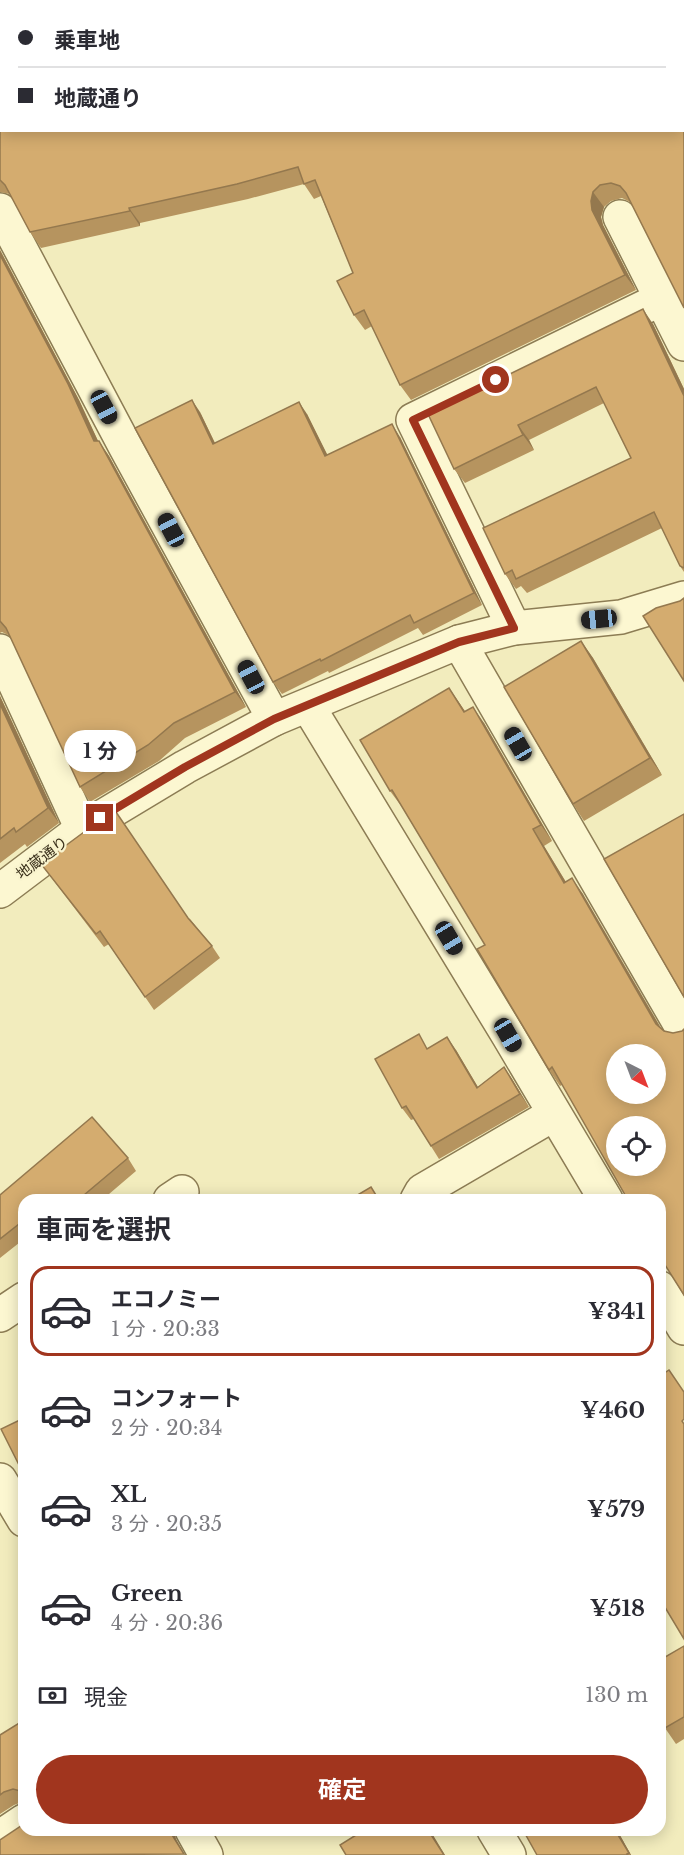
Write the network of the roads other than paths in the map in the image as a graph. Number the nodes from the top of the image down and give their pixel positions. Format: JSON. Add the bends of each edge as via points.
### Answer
{"nodes":[{"id":1,"x":0,"y":210,"type":"edge"},
{"id":2,"x":620,"y":217,"type":"dead end"},
{"id":3,"x":661,"y":299,"type":"junction"},
{"id":4,"x":684,"y":344,"type":"edge"},
{"id":5,"x":684,"y":598,"type":"edge"},
{"id":6,"x":514,"y":628,"type":"junction"},
{"id":7,"x":459,"y":642,"type":"junction"},
{"id":8,"x":0,"y":651,"type":"edge"},
{"id":9,"x":308,"y":706,"type":"junction"},
{"id":10,"x":274,"y":719,"type":"junction"},
{"id":11,"x":82,"y":829,"type":"junction"},
{"id":12,"x":0,"y":891,"type":"edge"},
{"id":13,"x":684,"y":1031,"type":"edge"},
{"id":14,"x":554,"y":1114,"type":"junction"},
{"id":15,"x":420,"y":1194,"type":"edge"},
{"id":16,"x":602,"y":1194,"type":"edge"},
{"id":17,"x":666,"y":1298,"type":"edge"},
{"id":18,"x":18,"y":1303,"type":"edge"},
{"id":19,"x":0,"y":1315,"type":"edge"},
{"id":20,"x":684,"y":1328,"type":"edge"},
{"id":21,"x":0,"y":1480,"type":"edge"},
{"id":22,"x":18,"y":1510,"type":"edge"},
{"id":23,"x":18,"y":1825,"type":"edge"},
{"id":24,"x":195,"y":1836,"type":"edge"},
{"id":25,"x":498,"y":1836,"type":"edge"},
{"id":26,"x":0,"y":1837,"type":"edge"},
{"id":27,"x":206,"y":1855,"type":"edge"},
{"id":28,"x":509,"y":1855,"type":"edge"}],
"edges":[{"from":1,"to":10,"type":"street"},
{"from":2,"to":3,"type":"street"},
{"from":3,"to":4,"type":"street"},
{"from":3,"to":6,"type":"street","via":[[413,420]]},
{"from":5,"to":6,"type":"street","name":"地蔵通り","via":[[621,617]]},
{"from":6,"to":7,"type":"street","name":"地蔵通り"},
{"from":7,"to":9,"type":"street","name":"地蔵通り"},
{"from":7,"to":13,"type":"street"},
{"from":8,"to":11,"type":"street"},
{"from":9,"to":10,"type":"street","name":"地蔵通り"},
{"from":9,"to":14,"type":"street"},
{"from":10,"to":11,"type":"street","name":"地蔵通り"},
{"from":11,"to":12,"type":"street","name":"地蔵通り"},
{"from":14,"to":15,"type":"street"},
{"from":14,"to":16,"type":"street"},
{"from":17,"to":20,"type":"street"},
{"from":18,"to":19,"type":"street"},
{"from":21,"to":22,"type":"street"},
{"from":23,"to":26,"type":"street"},
{"from":24,"to":27,"type":"street"},
{"from":25,"to":28,"type":"street"}]}
